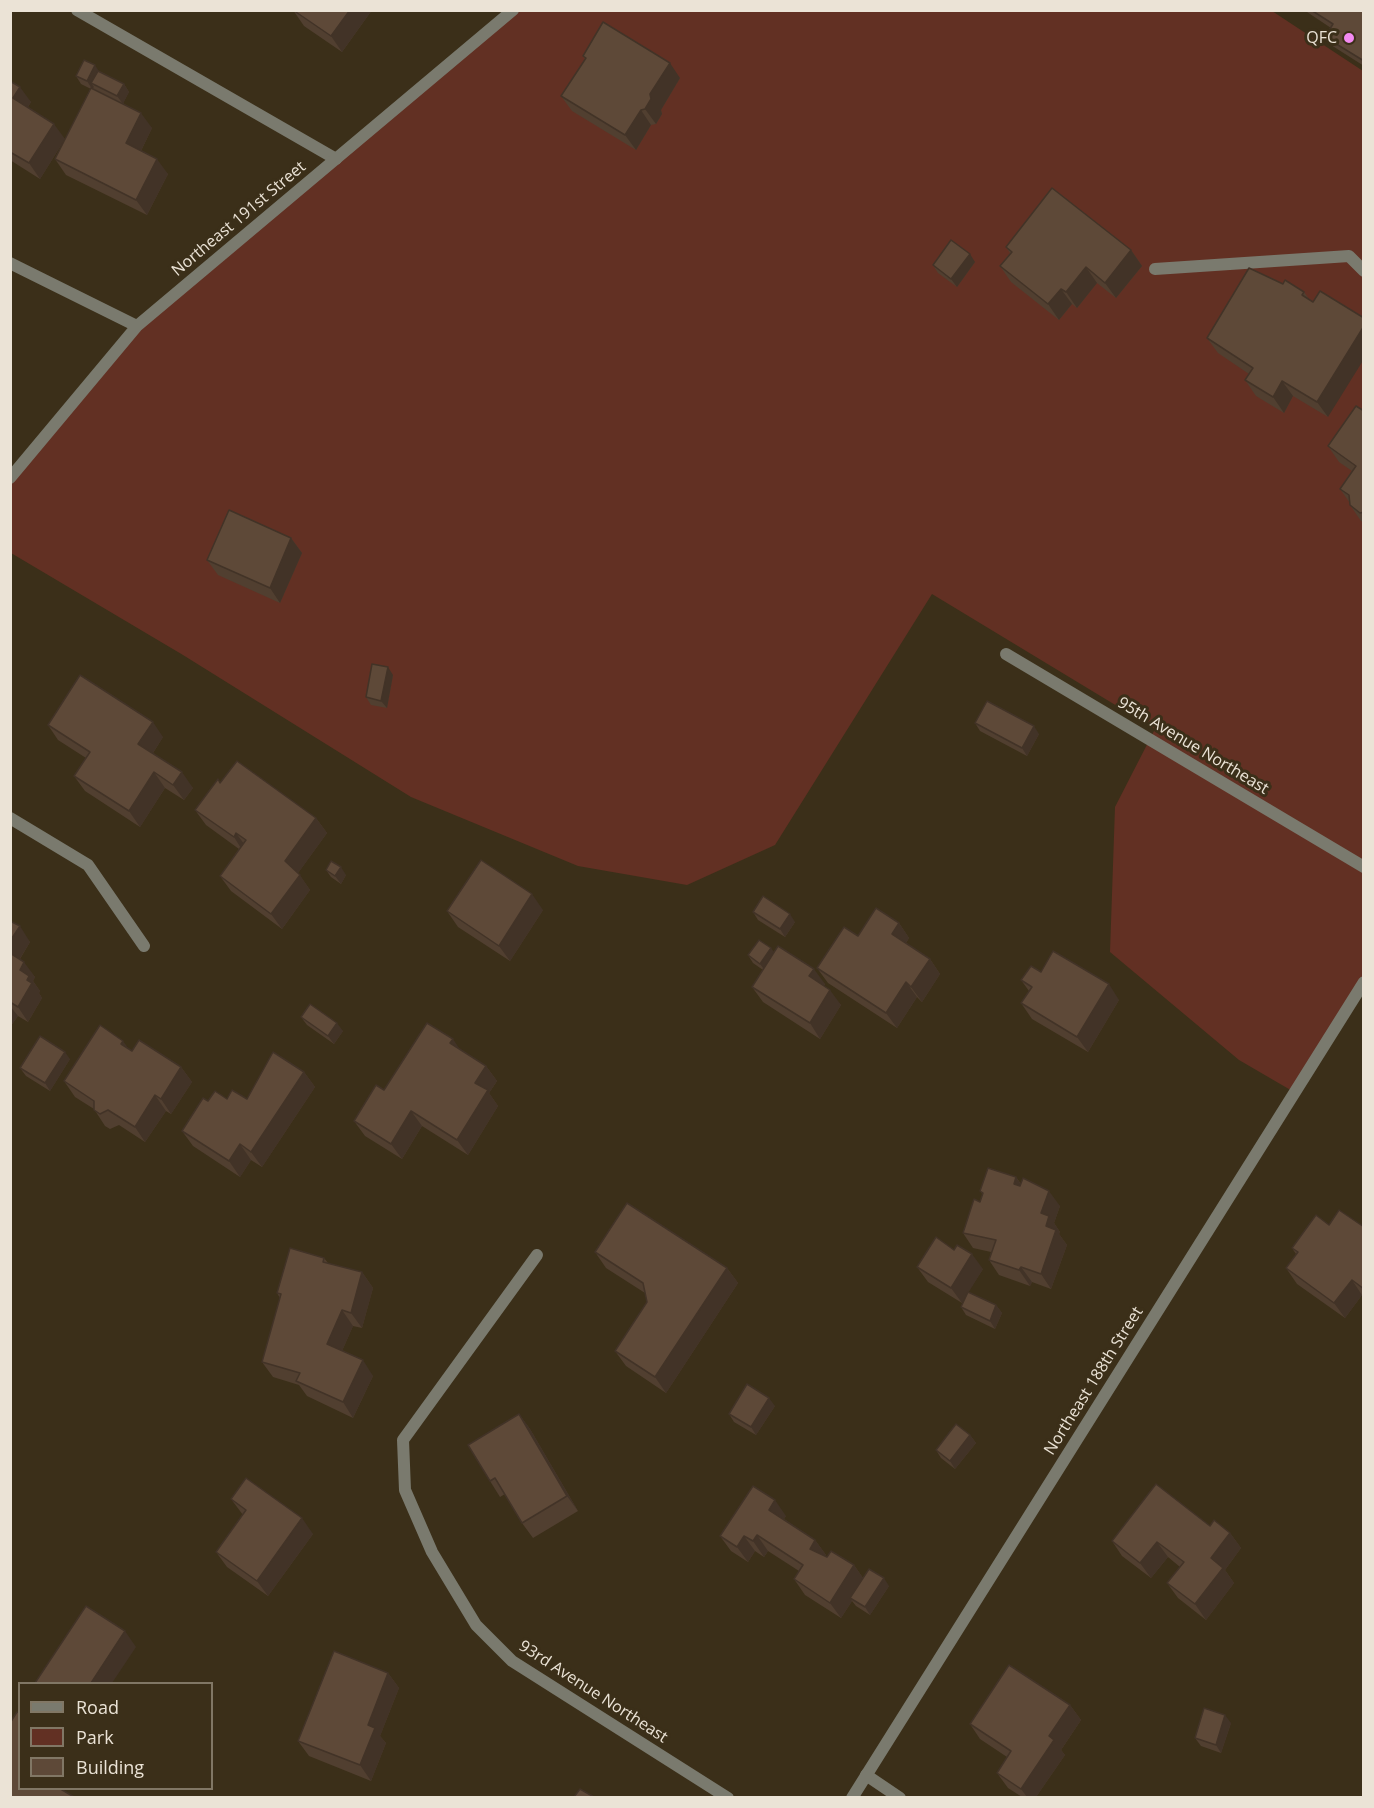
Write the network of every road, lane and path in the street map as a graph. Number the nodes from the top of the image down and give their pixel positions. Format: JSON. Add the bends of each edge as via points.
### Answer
{"nodes":[{"id":1,"x":77,"y":10,"type":"edge"},
{"id":2,"x":513,"y":10,"type":"edge"},
{"id":3,"x":92,"y":15,"type":"edge"},
{"id":4,"x":336,"y":159,"type":"junction"},
{"id":5,"x":10,"y":263,"type":"edge"},
{"id":6,"x":1155,"y":269,"type":"dead end"},
{"id":7,"x":1364,"y":271,"type":"edge"},
{"id":8,"x":137,"y":326,"type":"junction"},
{"id":9,"x":10,"y":478,"type":"edge"},
{"id":10,"x":1006,"y":654,"type":"dead end"},
{"id":11,"x":10,"y":818,"type":"edge"},
{"id":12,"x":1364,"y":867,"type":"edge"},
{"id":13,"x":144,"y":946,"type":"dead end"},
{"id":14,"x":1364,"y":982,"type":"edge"},
{"id":15,"x":537,"y":1255,"type":"dead end"},
{"id":16,"x":866,"y":1775,"type":"junction"},
{"id":17,"x":728,"y":1797,"type":"edge"},
{"id":18,"x":852,"y":1797,"type":"edge"},
{"id":19,"x":900,"y":1797,"type":"edge"}],
"edges":[{"from":1,"to":3,"type":"street"},
{"from":2,"to":4,"type":"street","name":"Northeast 191st Street"},
{"from":3,"to":4,"type":"street"},
{"from":4,"to":8,"type":"street","name":"Northeast 191st Street"},
{"from":5,"to":8,"type":"street"},
{"from":6,"to":7,"type":"street","via":[[1349,256]]},
{"from":8,"to":9,"type":"street","name":"Northeast 191st Street"},
{"from":10,"to":12,"type":"street","name":"95th Avenue Northeast"},
{"from":11,"to":13,"type":"street","via":[[88,864]]},
{"from":14,"to":16,"type":"street","name":"Northeast 188th Street"},
{"from":15,"to":17,"type":"street","name":"93rd Avenue Northeast","via":[[403,1440],[405,1490],[432,1552],[476,1625],[512,1661]]},
{"from":16,"to":18,"type":"street","name":"Northeast 188th Street"},
{"from":16,"to":19,"type":"street"}]}
